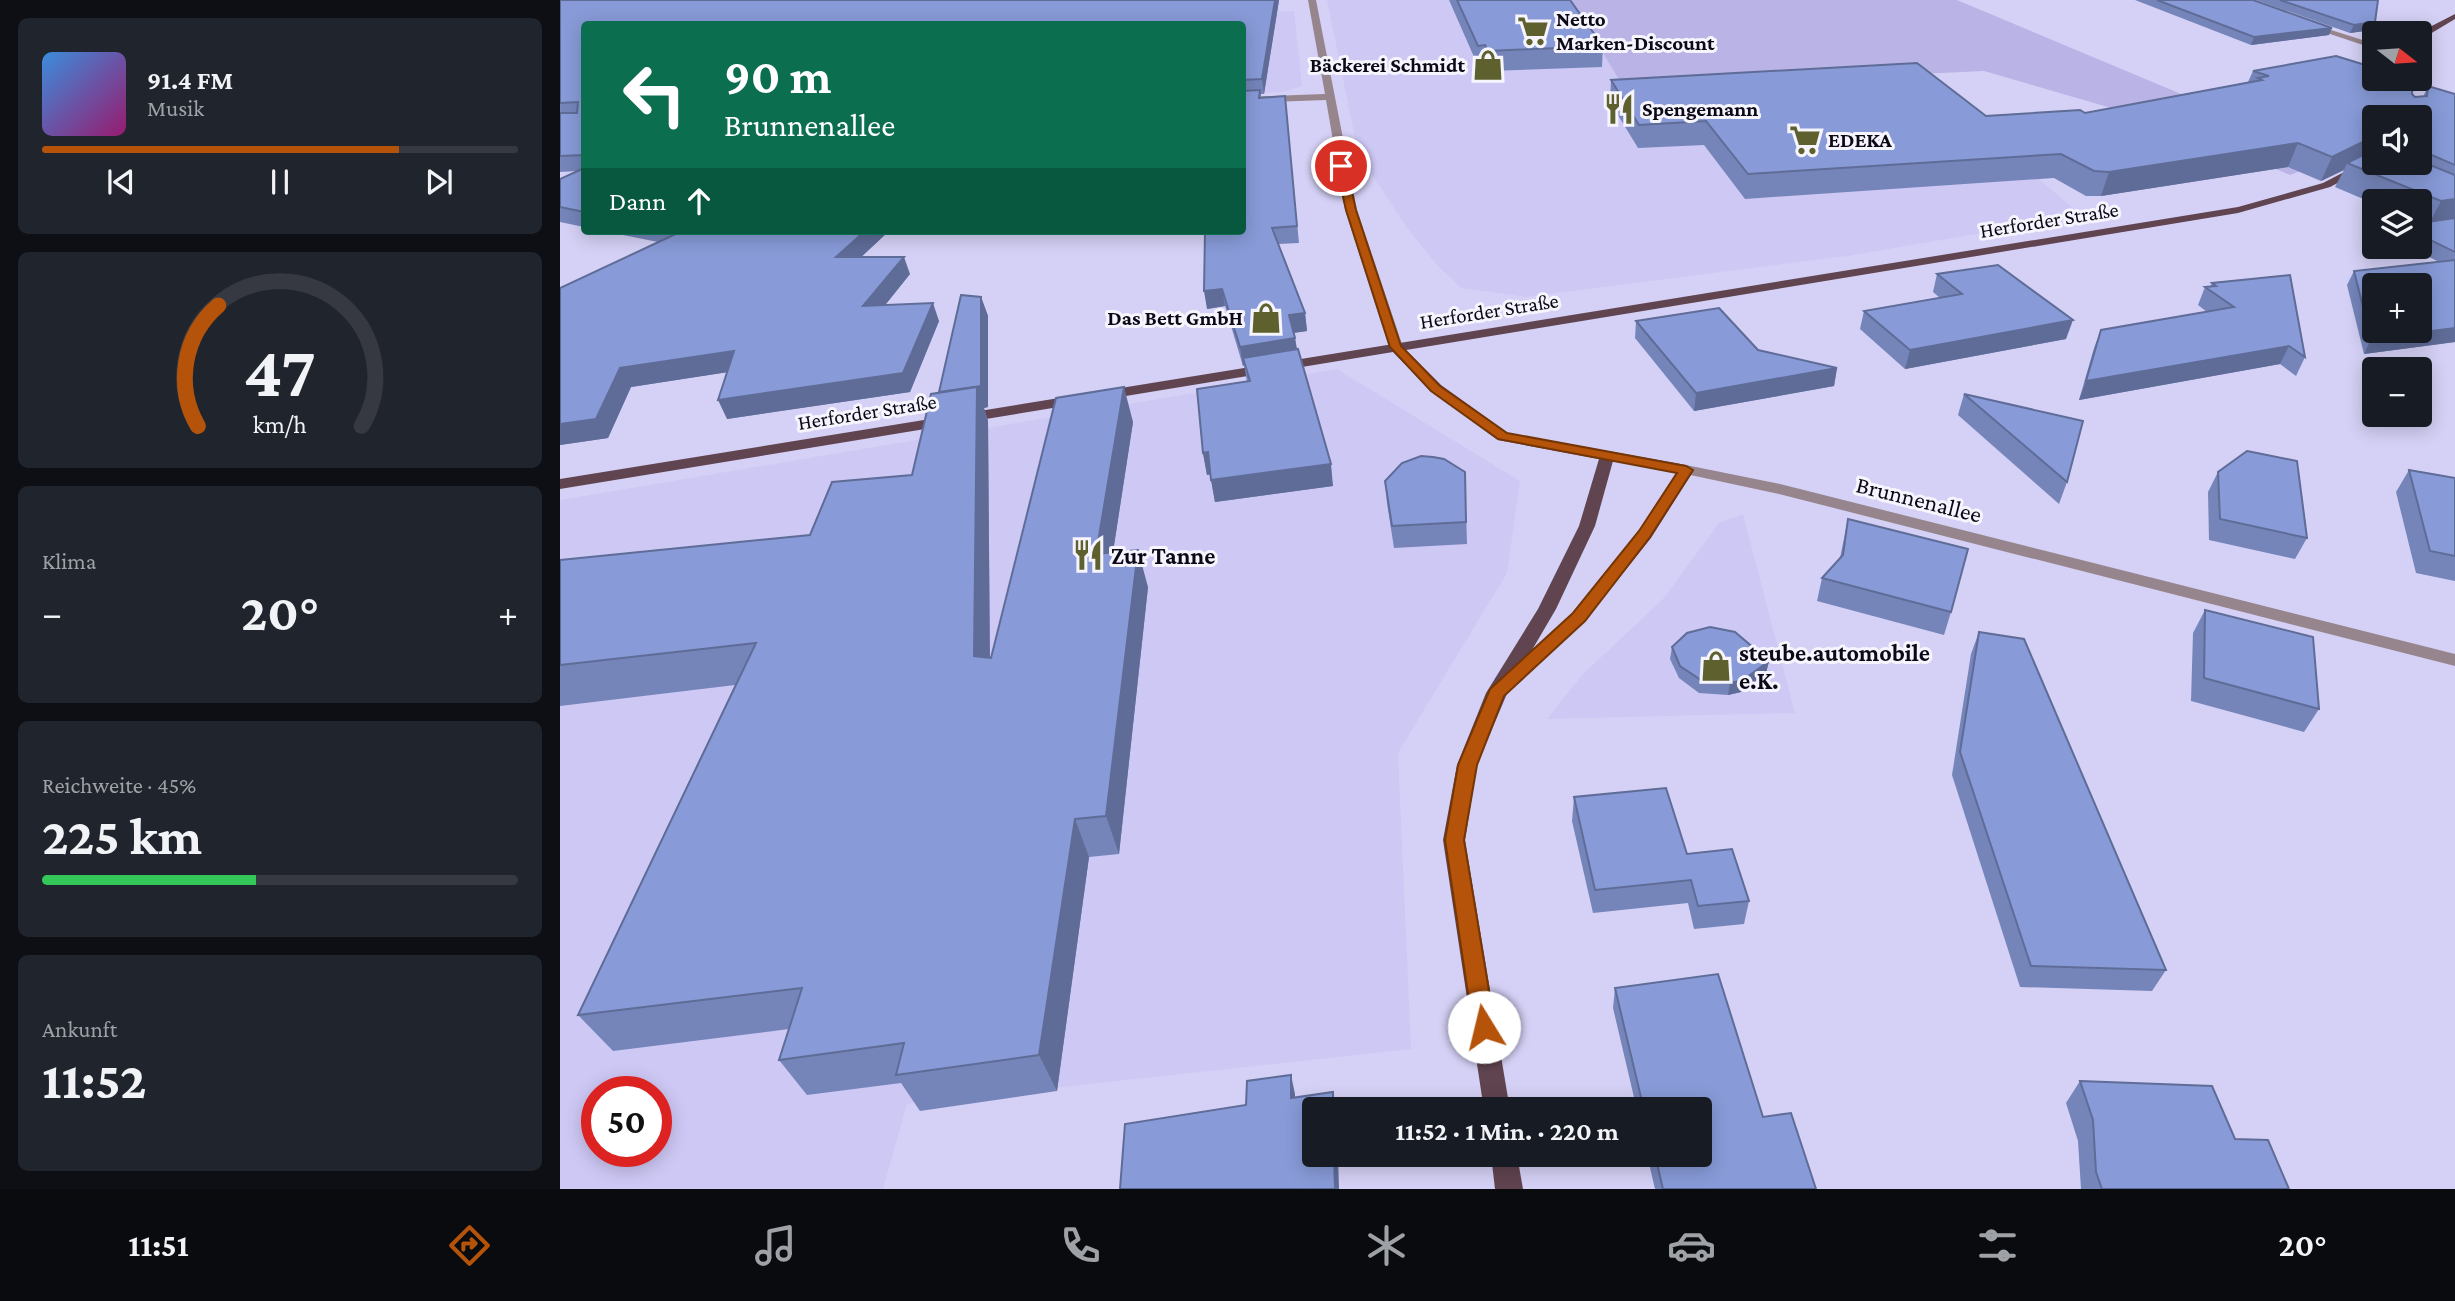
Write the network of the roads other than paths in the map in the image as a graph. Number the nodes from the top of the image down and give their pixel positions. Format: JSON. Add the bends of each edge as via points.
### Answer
{"nodes":[{"id":1,"x":1312,"y":0,"type":"edge"},
{"id":2,"x":2455,"y":16,"type":"edge"},
{"id":3,"x":2293,"y":19,"type":"edge"},
{"id":4,"x":2432,"y":29,"type":"edge"},
{"id":5,"x":2362,"y":43,"type":"edge"},
{"id":6,"x":1329,"y":97,"type":"junction"},
{"id":7,"x":1246,"y":100,"type":"edge"},
{"id":8,"x":2362,"y":169,"type":"edge"},
{"id":9,"x":1396,"y":347,"type":"junction"},
{"id":10,"x":1606,"y":456,"type":"junction"},
{"id":11,"x":1686,"y":470,"type":"junction"},
{"id":12,"x":560,"y":484,"type":"edge"},
{"id":13,"x":2455,"y":660,"type":"edge"},
{"id":14,"x":1496,"y":693,"type":"junction"},
{"id":15,"x":1495,"y":1097,"type":"edge"},
{"id":16,"x":1506,"y":1167,"type":"edge"},
{"id":17,"x":1510,"y":1189,"type":"edge"}],
"edges":[{"from":1,"to":6,"type":"street"},
{"from":2,"to":4,"type":"main road"},
{"from":3,"to":5,"type":"street"},
{"from":6,"to":7,"type":"street"},
{"from":6,"to":9,"type":"street","via":[[1351,210]]},
{"from":8,"to":9,"type":"main road","name":"Herforder Straße","via":[[2293,197],[2238,210]]},
{"from":9,"to":10,"type":"main road","name":"Brunnenallee","via":[[1436,388],[1503,437]]},
{"from":9,"to":12,"type":"main road","name":"Herforder Straße"},
{"from":10,"to":11,"type":"main road","name":"Brunnenallee"},
{"from":10,"to":14,"type":"main road","via":[[1587,526],[1547,609]]},
{"from":11,"to":13,"type":"street","name":"Brunnenallee","via":[[1780,489]]},
{"from":11,"to":14,"type":"main road","via":[[1645,534],[1579,617]]},
{"from":14,"to":15,"type":"main road","via":[[1467,765],[1454,840]]},
{"from":16,"to":17,"type":"main road"}]}
